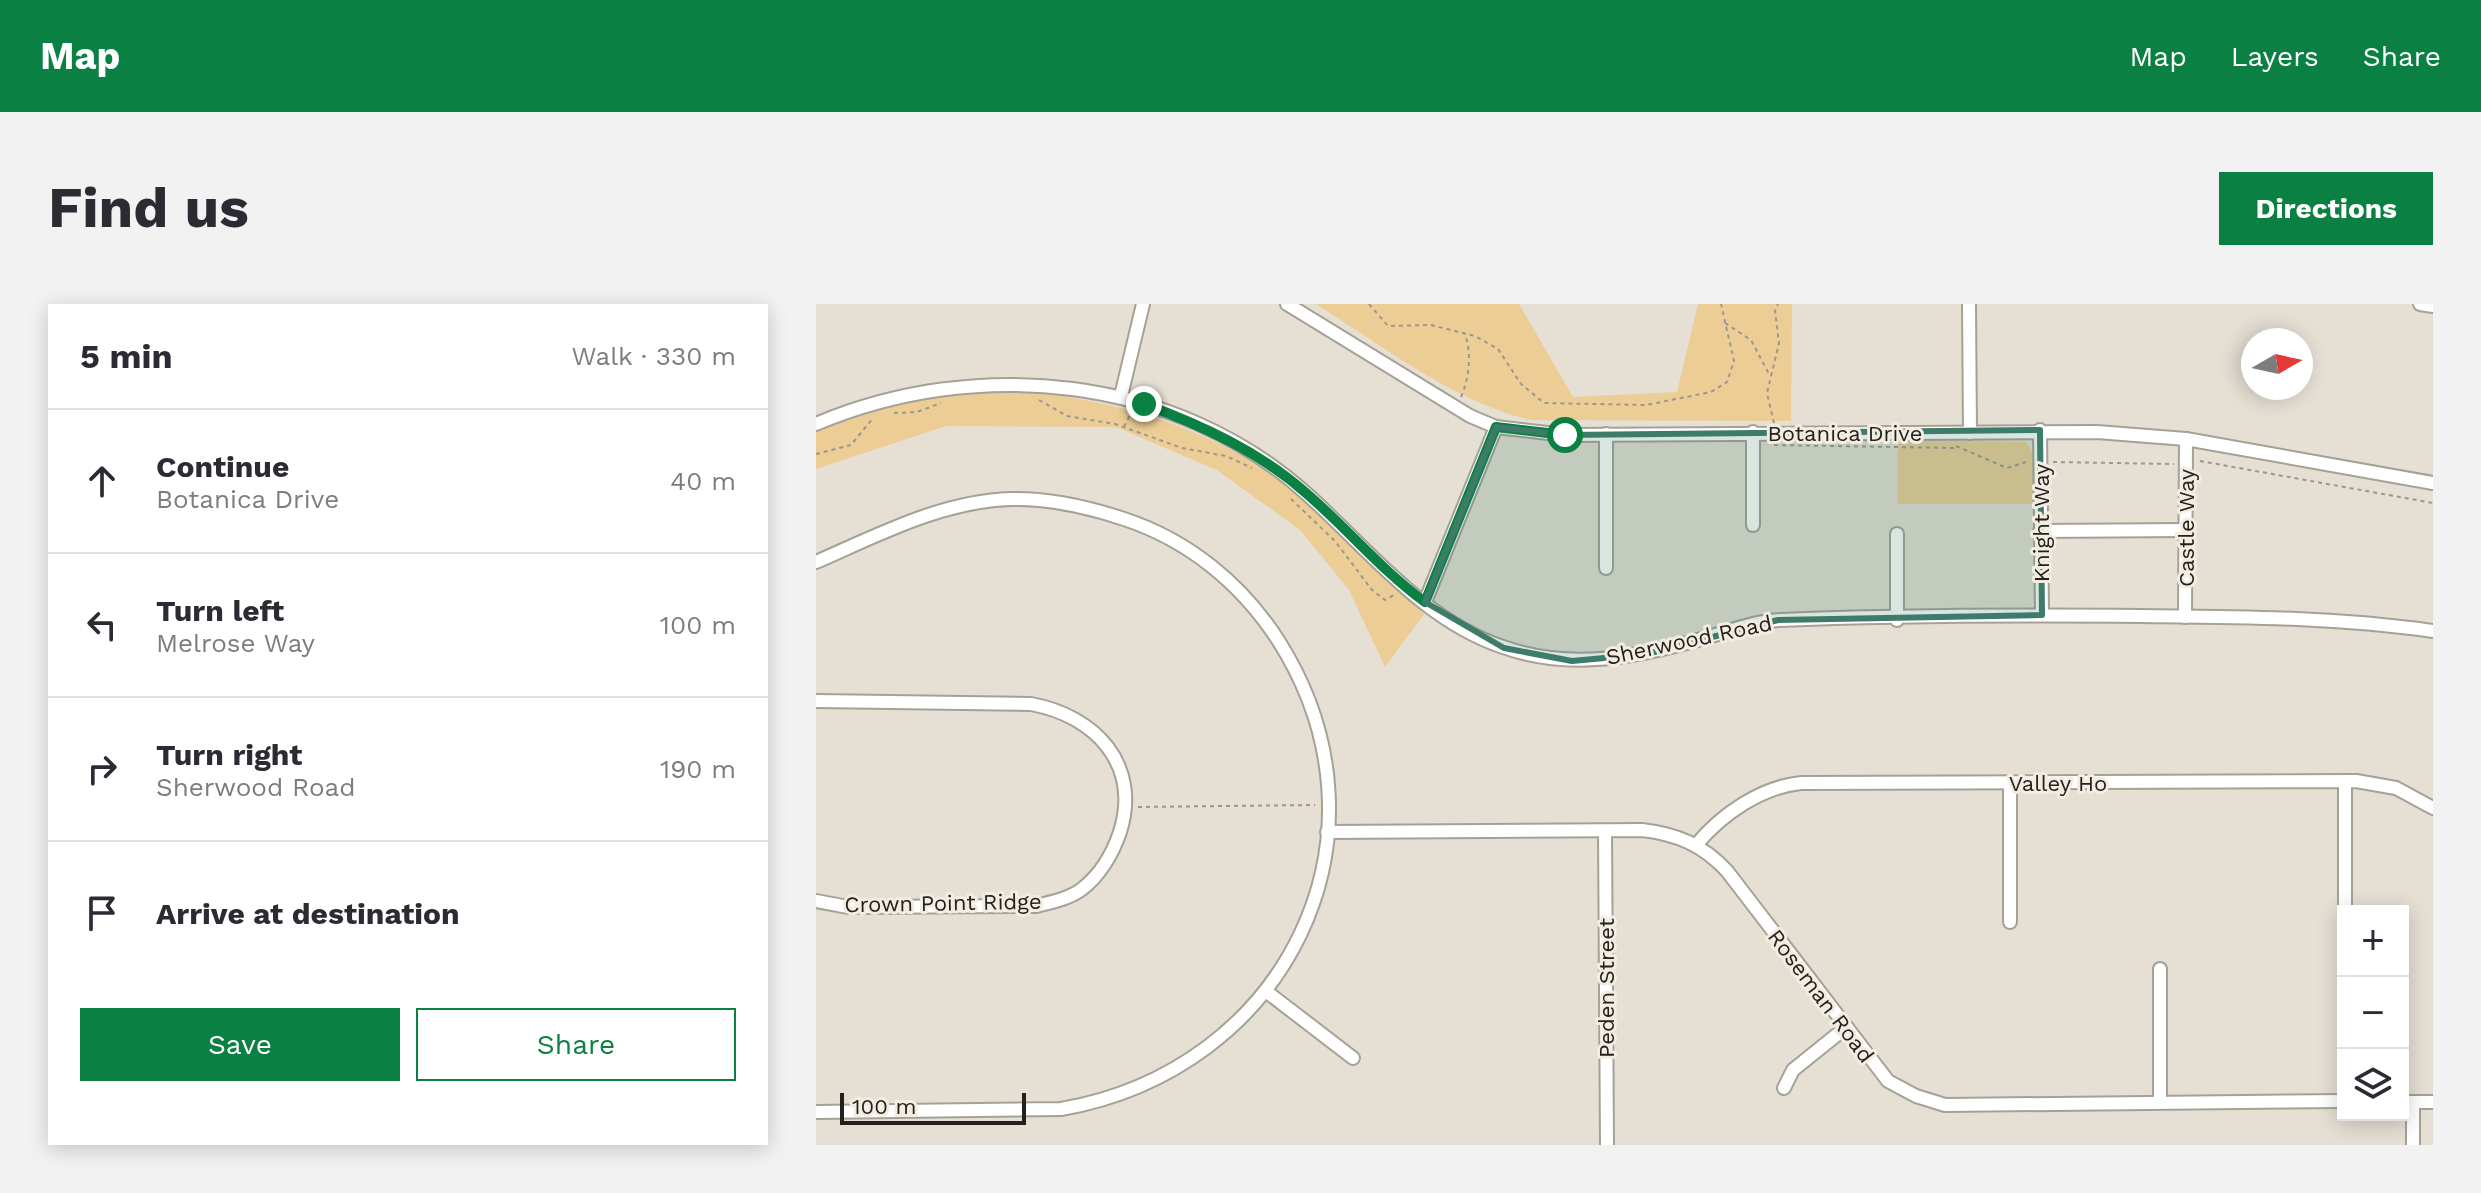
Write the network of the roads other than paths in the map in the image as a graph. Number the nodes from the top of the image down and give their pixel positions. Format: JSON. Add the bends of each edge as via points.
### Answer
{"nodes":[{"id":1,"x":1143,"y":304,"type":"edge"},
{"id":2,"x":1287,"y":304,"type":"edge"},
{"id":3,"x":1969,"y":304,"type":"edge"},
{"id":4,"x":2420,"y":304,"type":"edge"},
{"id":5,"x":2433,"y":306,"type":"edge"},
{"id":6,"x":1121,"y":396,"type":"junction"},
{"id":7,"x":816,"y":424,"type":"edge"},
{"id":8,"x":1496,"y":427,"type":"junction"},
{"id":9,"x":2040,"y":430,"type":"junction"},
{"id":10,"x":1753,"y":432,"type":"junction"},
{"id":11,"x":1963,"y":433,"type":"junction"},
{"id":12,"x":1606,"y":434,"type":"junction"},
{"id":13,"x":2186,"y":439,"type":"junction"},
{"id":14,"x":2433,"y":483,"type":"edge"},
{"id":15,"x":1753,"y":525,"type":"dead end"},
{"id":16,"x":2185,"y":530,"type":"junction"},
{"id":17,"x":2040,"y":531,"type":"junction"},
{"id":18,"x":1897,"y":534,"type":"dead end"},
{"id":19,"x":816,"y":562,"type":"edge"},
{"id":20,"x":1606,"y":568,"type":"dead end"},
{"id":21,"x":1425,"y":602,"type":"junction"},
{"id":22,"x":2042,"y":615,"type":"junction"},
{"id":23,"x":2185,"y":617,"type":"junction"},
{"id":24,"x":1897,"y":620,"type":"junction"},
{"id":25,"x":2433,"y":631,"type":"edge"},
{"id":26,"x":816,"y":701,"type":"edge"},
{"id":27,"x":2345,"y":781,"type":"junction"},
{"id":28,"x":2010,"y":783,"type":"junction"},
{"id":29,"x":2433,"y":808,"type":"edge"},
{"id":30,"x":1605,"y":831,"type":"junction"},
{"id":31,"x":1327,"y":832,"type":"junction"},
{"id":32,"x":1696,"y":845,"type":"junction"},
{"id":33,"x":816,"y":901,"type":"edge"},
{"id":34,"x":2345,"y":905,"type":"edge"},
{"id":35,"x":2010,"y":922,"type":"dead end"},
{"id":36,"x":2160,"y":969,"type":"dead end"},
{"id":37,"x":1267,"y":992,"type":"junction"},
{"id":38,"x":1844,"y":1029,"type":"junction"},
{"id":39,"x":1353,"y":1058,"type":"dead end"},
{"id":40,"x":1784,"y":1088,"type":"dead end"},
{"id":41,"x":2337,"y":1101,"type":"edge"},
{"id":42,"x":2160,"y":1102,"type":"junction"},
{"id":43,"x":2409,"y":1102,"type":"edge"},
{"id":44,"x":2433,"y":1102,"type":"edge"},
{"id":45,"x":2409,"y":1111,"type":"edge"},
{"id":46,"x":816,"y":1112,"type":"edge"},
{"id":47,"x":1607,"y":1145,"type":"edge"},
{"id":48,"x":2413,"y":1145,"type":"edge"}],
"edges":[{"from":1,"to":6,"type":"street"},
{"from":2,"to":8,"type":"street","name":"Botanica Drive","via":[[1455,408]]},
{"from":3,"to":11,"type":"street"},
{"from":4,"to":5,"type":"street"},
{"from":6,"to":7,"type":"street","name":"Sherwood Road","via":[[1036,384],[974,385],[919,392]]},
{"from":6,"to":21,"type":"street","name":"Sherwood Road","via":[[1206,429],[1279,472]]},
{"from":8,"to":12,"type":"street","name":"Botanica Drive"},
{"from":8,"to":21,"type":"street"},
{"from":9,"to":11,"type":"street","name":"Botanica Drive"},
{"from":9,"to":13,"type":"street","name":"Botanica Drive"},
{"from":9,"to":17,"type":"street","name":"Knight Way"},
{"from":10,"to":11,"type":"street","name":"Botanica Drive"},
{"from":10,"to":12,"type":"street","name":"Botanica Drive"},
{"from":10,"to":15,"type":"street"},
{"from":12,"to":20,"type":"street"},
{"from":13,"to":14,"type":"street","name":"Botanica Drive"},
{"from":13,"to":16,"type":"street","name":"Castle Way"},
{"from":16,"to":17,"type":"street"},
{"from":16,"to":23,"type":"street","name":"Castle Way"},
{"from":17,"to":22,"type":"street","name":"Knight Way"},
{"from":18,"to":24,"type":"street"},
{"from":19,"to":31,"type":"street","via":[[904,524],[980,502],[1012,499],[1096,509],[1181,543],[1240,591],[1297,670],[1318,719]]},
{"from":21,"to":24,"type":"street","name":"Sherwood Road","via":[[1465,631],[1504,648],[1572,661],[1647,654],[1767,621]]},
{"from":22,"to":23,"type":"street","name":"Sherwood Road"},
{"from":22,"to":24,"type":"street","name":"Sherwood Road"},
{"from":23,"to":25,"type":"street","name":"Sherwood Road","via":[[2352,619]]},
{"from":26,"to":33,"type":"street","name":"Crown Point Ridge","via":[[1050,707],[1091,728],[1112,753],[1128,807],[1116,845],[1100,870],[1082,889],[1060,900],[1036,906],[848,907]]},
{"from":27,"to":28,"type":"street","name":"Valley Ho"},
{"from":27,"to":29,"type":"street","name":"Valley Ho","via":[[2385,785]]},
{"from":27,"to":34,"type":"street"},
{"from":28,"to":32,"type":"street","name":"Valley Ho","via":[[1789,784],[1747,802]]},
{"from":28,"to":35,"type":"street"},
{"from":30,"to":31,"type":"street","name":"Roseman Road"},
{"from":30,"to":32,"type":"street","name":"Roseman Road","via":[[1657,832]]},
{"from":30,"to":47,"type":"street","name":"Peden Street"},
{"from":31,"to":37,"type":"street","via":[[1313,902]]},
{"from":32,"to":38,"type":"street","name":"Roseman Road","via":[[1727,871]]},
{"from":36,"to":42,"type":"street"},
{"from":37,"to":39,"type":"street"},
{"from":37,"to":46,"type":"street","via":[[1206,1052],[1143,1088],[1094,1104],[1061,1109]]},
{"from":38,"to":40,"type":"street","via":[[1793,1070]]},
{"from":38,"to":42,"type":"street","name":"Roseman Road","via":[[1888,1081],[1945,1105]]},
{"from":41,"to":42,"type":"street","name":"Roseman Road"},
{"from":43,"to":44,"type":"street"},
{"from":45,"to":48,"type":"street"}]}
